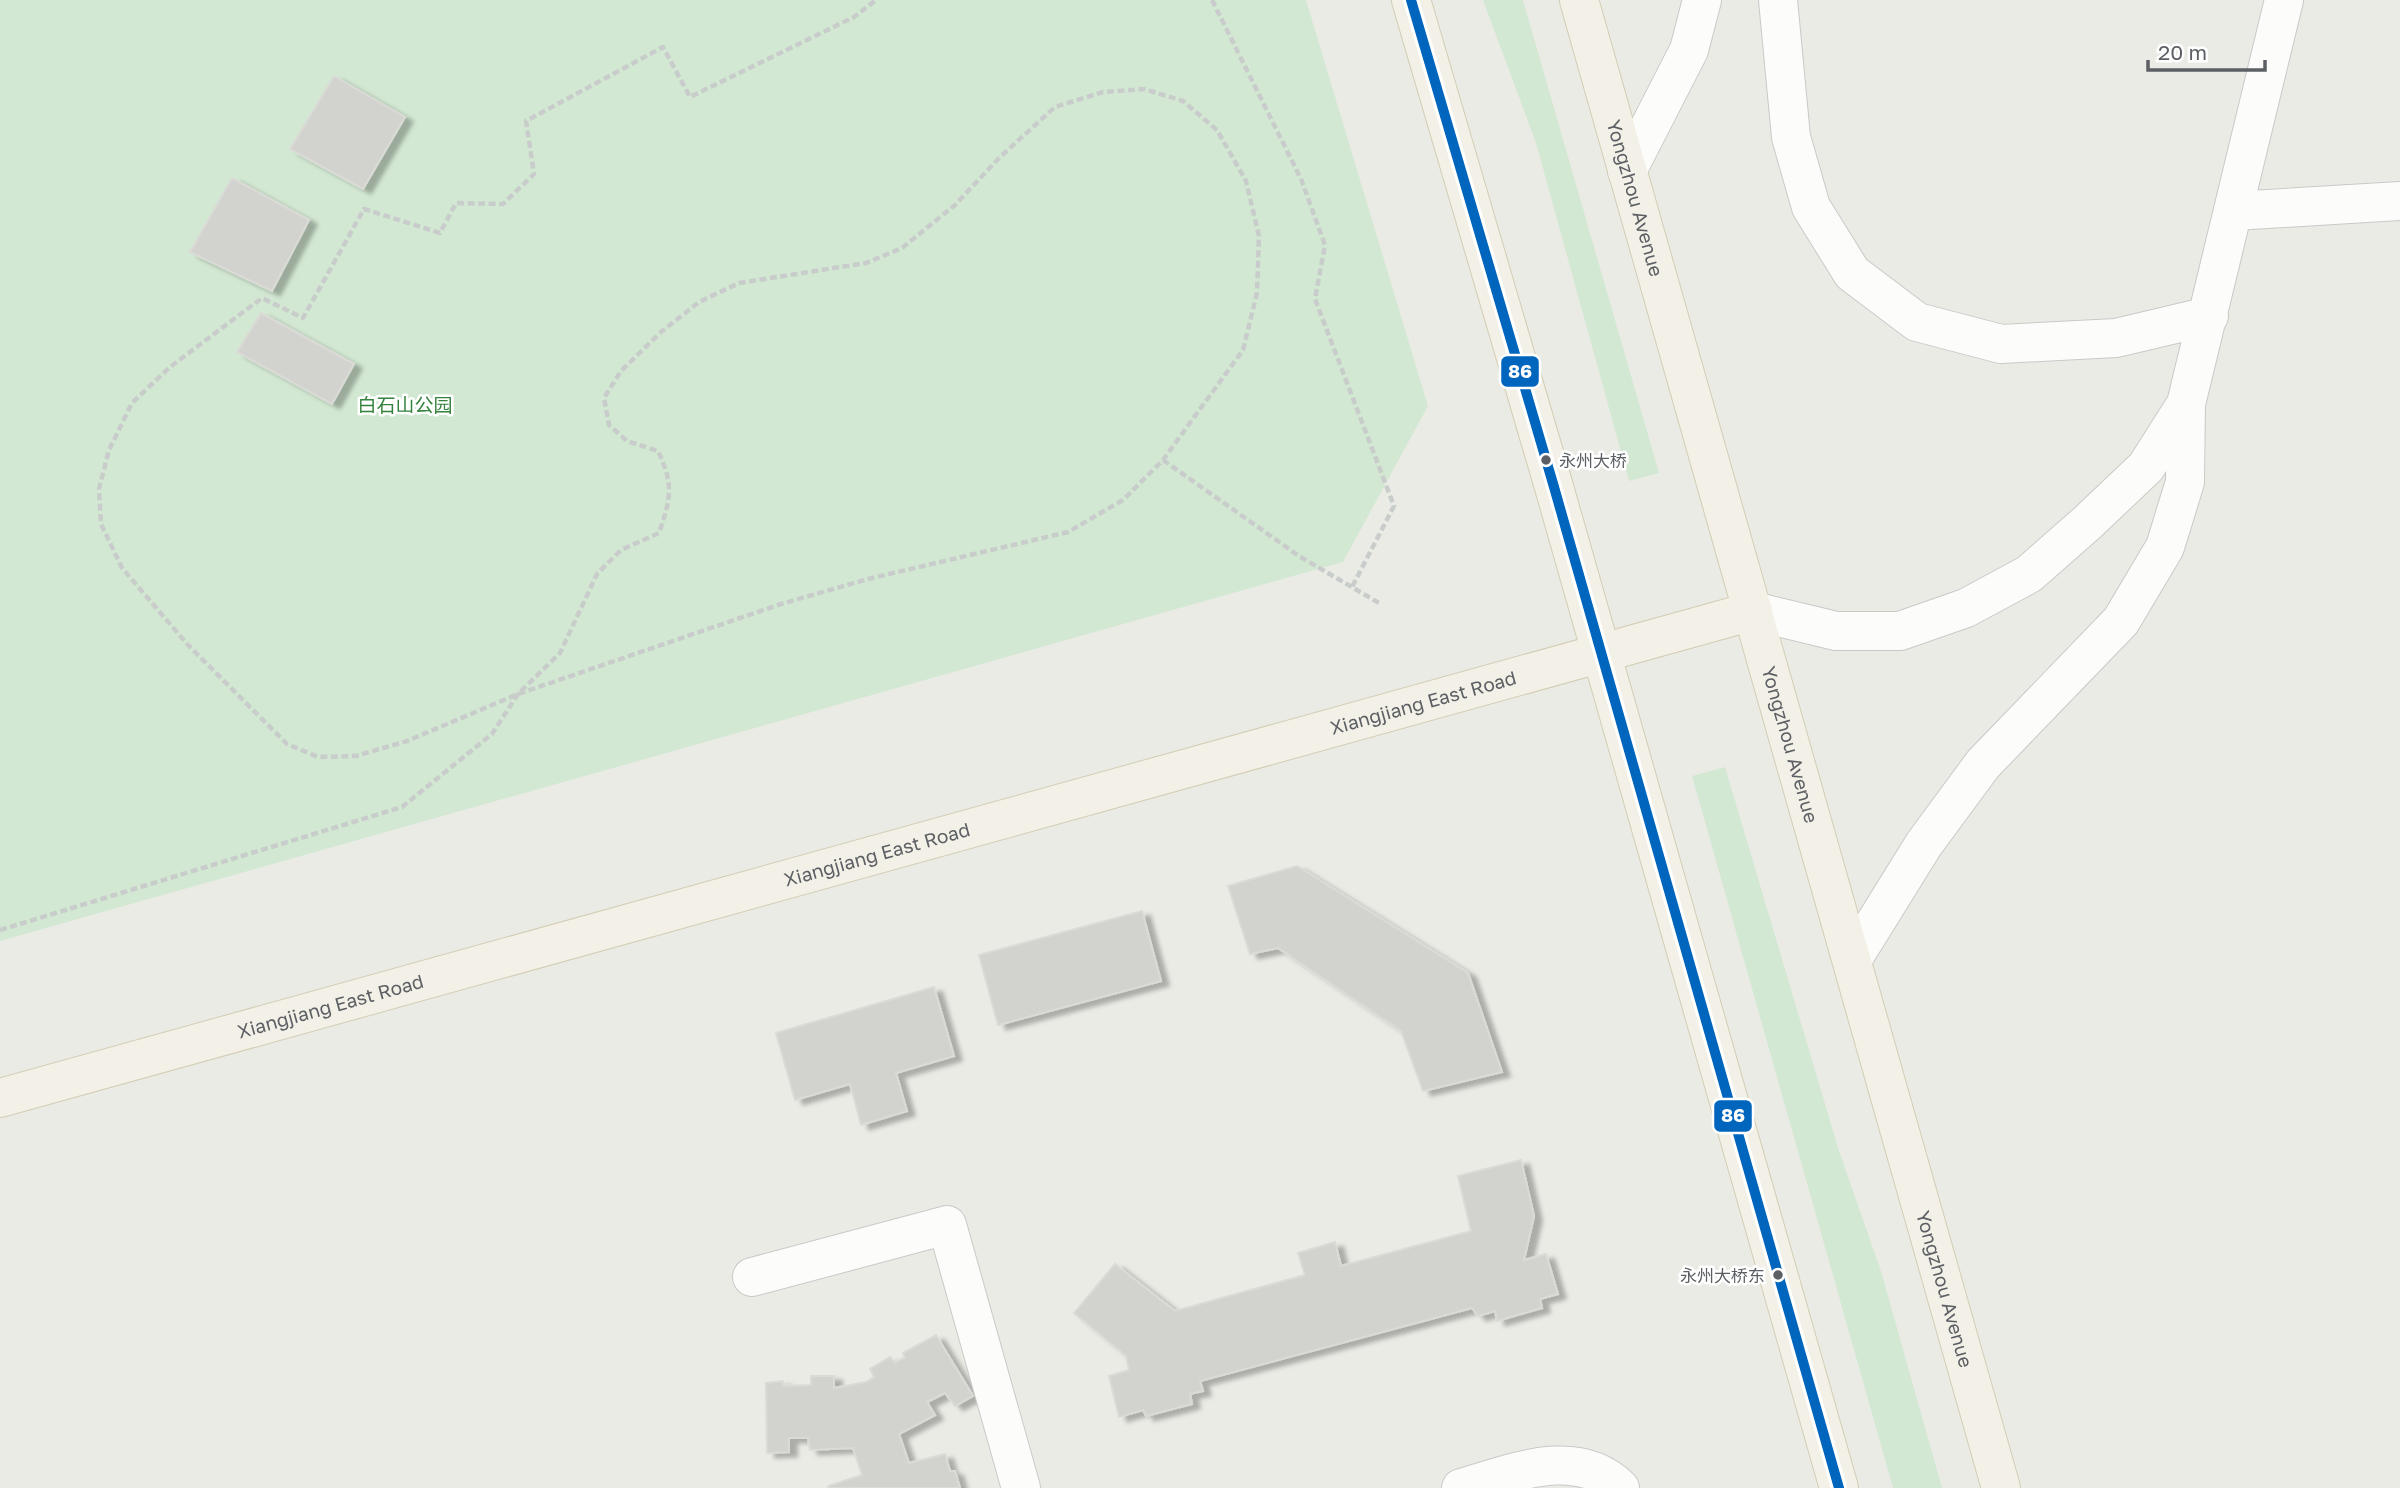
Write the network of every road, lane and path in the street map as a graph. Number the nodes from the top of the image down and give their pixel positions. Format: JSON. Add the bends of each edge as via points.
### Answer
{"nodes":[{"id":1,"x":876,"y":0,"type":"edge"},
{"id":2,"x":1212,"y":0,"type":"edge"},
{"id":3,"x":1412,"y":0,"type":"edge"},
{"id":4,"x":1578,"y":0,"type":"edge"},
{"id":5,"x":1689,"y":0,"type":"edge"},
{"id":6,"x":1702,"y":0,"type":"edge"},
{"id":7,"x":1778,"y":0,"type":"edge"},
{"id":8,"x":2284,"y":0,"type":"edge"},
{"id":9,"x":1689,"y":50,"type":"junction"},
{"id":10,"x":1628,"y":171,"type":"junction"},
{"id":11,"x":2400,"y":201,"type":"edge"},
{"id":12,"x":2234,"y":211,"type":"junction"},
{"id":13,"x":2209,"y":316,"type":"junction"},
{"id":14,"x":2186,"y":404,"type":"junction"},
{"id":15,"x":1163,"y":460,"type":"junction"},
{"id":16,"x":1352,"y":587,"type":"junction"},
{"id":17,"x":1379,"y":603,"type":"dead end"},
{"id":18,"x":1753,"y":611,"type":"junction"},
{"id":19,"x":1601,"y":653,"type":"junction"},
{"id":20,"x":518,"y":694,"type":"junction"},
{"id":21,"x":0,"y":930,"type":"edge"},
{"id":22,"x":1852,"y":960,"type":"junction"},
{"id":23,"x":0,"y":1098,"type":"edge"},
{"id":24,"x":752,"y":1277,"type":"dead end"},
{"id":25,"x":1021,"y":1488,"type":"edge"},
{"id":26,"x":1461,"y":1488,"type":"edge"},
{"id":27,"x":1620,"y":1488,"type":"edge"},
{"id":28,"x":1839,"y":1488,"type":"edge"},
{"id":29,"x":2001,"y":1488,"type":"edge"}],
"edges":[{"from":1,"to":20,"type":"path","via":[[854,17],[690,97],[663,47],[537,114],[526,121],[534,174],[503,204],[456,203],[440,233],[364,209],[303,318],[262,298],[170,367],[132,403],[109,450],[99,489],[100,524],[122,568],[188,645],[287,744],[318,757],[356,756],[407,741]]},
{"from":2,"to":16,"type":"path","via":[[1301,179],[1325,245],[1315,299],[1394,506]]},
{"from":3,"to":19,"type":"main road"},
{"from":4,"to":10,"type":"main road","name":"Yongzhou Avenue"},
{"from":5,"to":9,"type":"street"},
{"from":6,"to":9,"type":"street"},
{"from":7,"to":13,"type":"street","via":[[1791,137],[1811,207],[1852,274],[1917,323],[2001,344],[2116,338]]},
{"from":8,"to":12,"type":"street"},
{"from":9,"to":10,"type":"street"},
{"from":10,"to":18,"type":"main road","name":"Yongzhou Avenue"},
{"from":11,"to":12,"type":"street"},
{"from":12,"to":13,"type":"street"},
{"from":13,"to":14,"type":"street"},
{"from":14,"to":18,"type":"street","via":[[2146,467],[2087,523],[2029,574],[1966,608],[1900,631],[1836,631]]},
{"from":14,"to":22,"type":"street","via":[[2185,482],[2165,547],[2121,621],[1983,764],[1924,844]]},
{"from":15,"to":16,"type":"path","via":[[1299,556]]},
{"from":15,"to":20,"type":"path","via":[[1123,500],[1068,531],[781,604]]},
{"from":15,"to":20,"type":"path","via":[[1243,350],[1258,293],[1259,236],[1246,181],[1217,130],[1183,101],[1144,89],[1103,92],[1055,107],[955,205],[902,248],[866,263],[739,283],[699,302],[621,371],[604,398],[609,425],[628,441],[658,451],[668,473],[669,504],[659,533],[621,550],[597,575],[560,653]]},
{"from":16,"to":17,"type":"path"},
{"from":18,"to":19,"type":"main road","name":"Xiangjiang East Road"},
{"from":18,"to":22,"type":"main road","name":"Yongzhou Avenue"},
{"from":19,"to":23,"type":"main road","name":"Xiangjiang East Road"},
{"from":19,"to":28,"type":"main road"},
{"from":20,"to":21,"type":"path","via":[[492,734],[402,807]]},
{"from":22,"to":29,"type":"main road","name":"Yongzhou Avenue"},
{"from":24,"to":25,"type":"street","via":[[947,1225]]},
{"from":26,"to":27,"type":"street","via":[[1542,1466],[1571,1465],[1597,1471]]}]}
